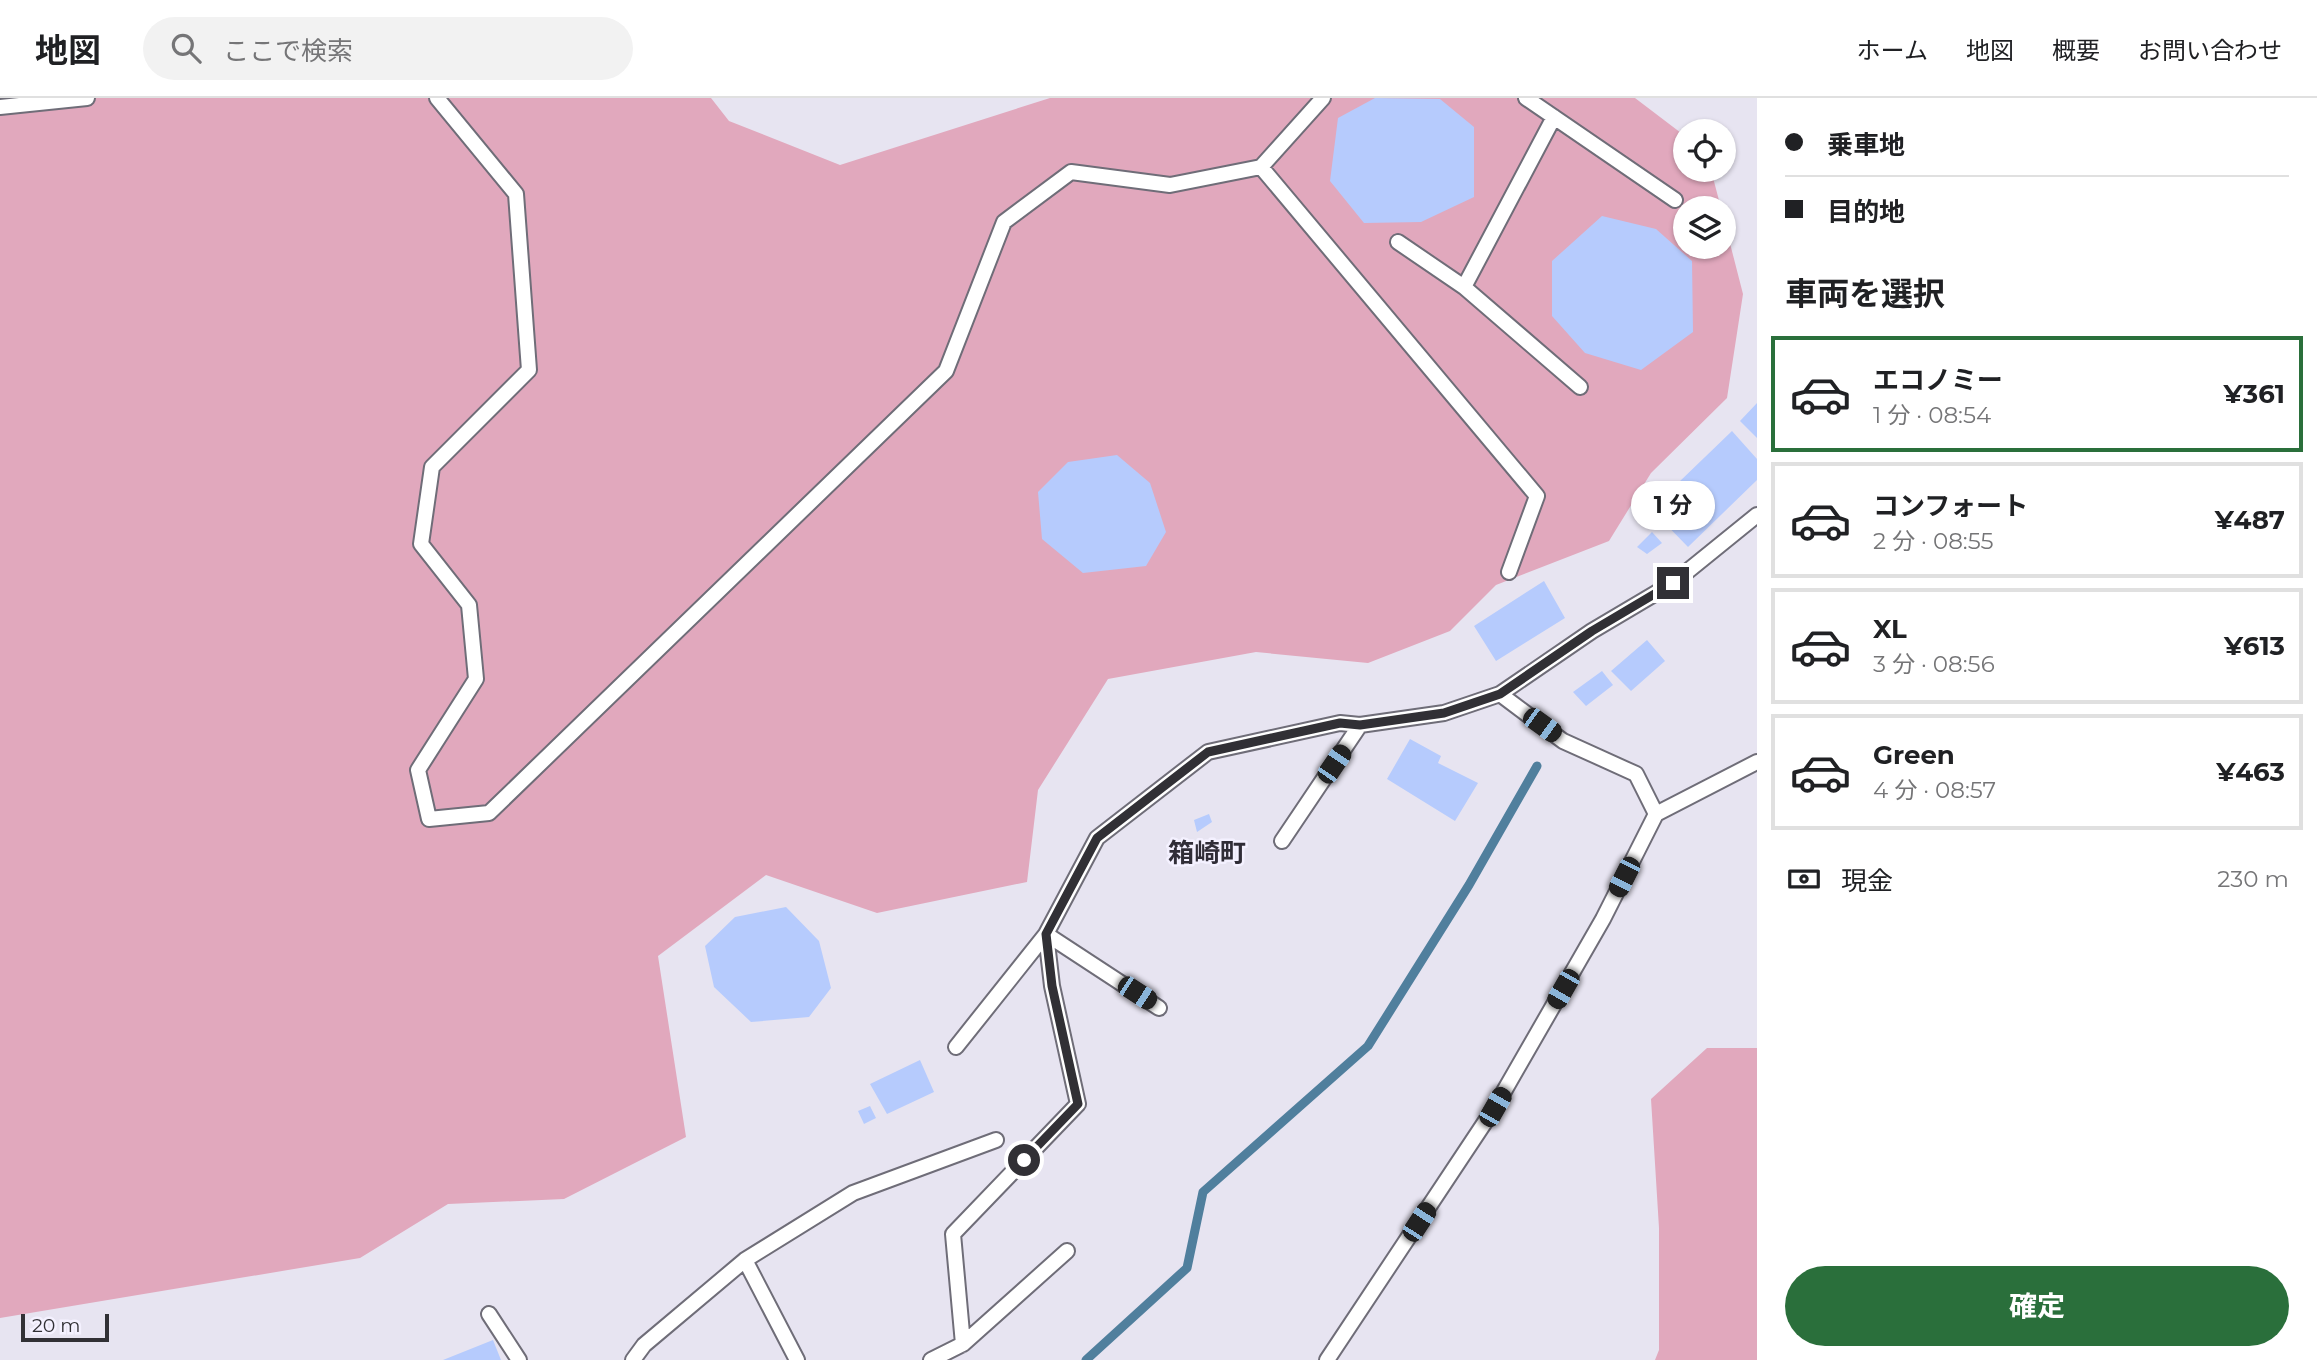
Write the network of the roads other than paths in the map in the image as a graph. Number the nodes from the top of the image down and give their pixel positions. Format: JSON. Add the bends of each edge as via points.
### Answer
{"nodes":[{"id":1,"x":87,"y":98,"type":"edge"},
{"id":2,"x":437,"y":98,"type":"edge"},
{"id":3,"x":1323,"y":98,"type":"edge"},
{"id":4,"x":1526,"y":98,"type":"edge"},
{"id":5,"x":0,"y":107,"type":"edge"},
{"id":6,"x":1555,"y":117,"type":"junction"},
{"id":7,"x":1261,"y":167,"type":"junction"},
{"id":8,"x":1673,"y":199,"type":"edge"},
{"id":9,"x":1398,"y":242,"type":"dead end"},
{"id":10,"x":1464,"y":287,"type":"junction"},
{"id":11,"x":1580,"y":387,"type":"dead end"},
{"id":12,"x":1757,"y":515,"type":"edge"},
{"id":13,"x":1509,"y":572,"type":"dead end"},
{"id":14,"x":1500,"y":694,"type":"junction"},
{"id":15,"x":1360,"y":725,"type":"junction"},
{"id":16,"x":1757,"y":762,"type":"edge"},
{"id":17,"x":1656,"y":814,"type":"junction"},
{"id":18,"x":1282,"y":841,"type":"dead end"},
{"id":19,"x":1046,"y":934,"type":"junction"},
{"id":20,"x":1159,"y":1008,"type":"dead end"},
{"id":21,"x":956,"y":1047,"type":"dead end"},
{"id":22,"x":996,"y":1140,"type":"dead end"},
{"id":23,"x":1067,"y":1251,"type":"dead end"},
{"id":24,"x":745,"y":1260,"type":"junction"},
{"id":25,"x":489,"y":1314,"type":"dead end"},
{"id":26,"x":963,"y":1344,"type":"junction"},
{"id":27,"x":519,"y":1360,"type":"edge"},
{"id":28,"x":633,"y":1360,"type":"edge"},
{"id":29,"x":797,"y":1360,"type":"edge"},
{"id":30,"x":931,"y":1360,"type":"edge"},
{"id":31,"x":1327,"y":1360,"type":"edge"}],
"edges":[{"from":1,"to":5,"type":"lane"},
{"from":2,"to":7,"type":"lane","via":[[516,194],[529,370],[432,467],[421,544],[469,605],[476,679],[418,770],[429,819],[489,813],[946,371],[1004,222],[1072,172],[1170,184]]},
{"from":3,"to":7,"type":"lane"},
{"from":4,"to":6,"type":"lane"},
{"from":6,"to":8,"type":"lane"},
{"from":6,"to":10,"type":"lane"},
{"from":7,"to":13,"type":"lane","via":[[1537,496]]},
{"from":9,"to":10,"type":"lane"},
{"from":10,"to":11,"type":"lane"},
{"from":12,"to":14,"type":"lane","via":[[1673,583]]},
{"from":14,"to":15,"type":"lane","via":[[1444,713]]},
{"from":14,"to":17,"type":"lane","via":[[1563,741],[1636,774]]},
{"from":15,"to":18,"type":"lane"},
{"from":15,"to":19,"type":"lane","via":[[1340,723],[1208,752],[1097,838]]},
{"from":16,"to":17,"type":"lane"},
{"from":17,"to":31,"type":"lane","via":[[1603,919],[1495,1107]]},
{"from":19,"to":20,"type":"lane"},
{"from":19,"to":21,"type":"lane"},
{"from":19,"to":26,"type":"lane","via":[[1052,986],[1078,1104],[953,1234]]},
{"from":22,"to":24,"type":"lane","via":[[853,1193]]},
{"from":23,"to":26,"type":"lane"},
{"from":24,"to":28,"type":"lane","via":[[644,1345]]},
{"from":24,"to":29,"type":"lane"},
{"from":25,"to":27,"type":"lane"},
{"from":26,"to":30,"type":"lane"}]}
